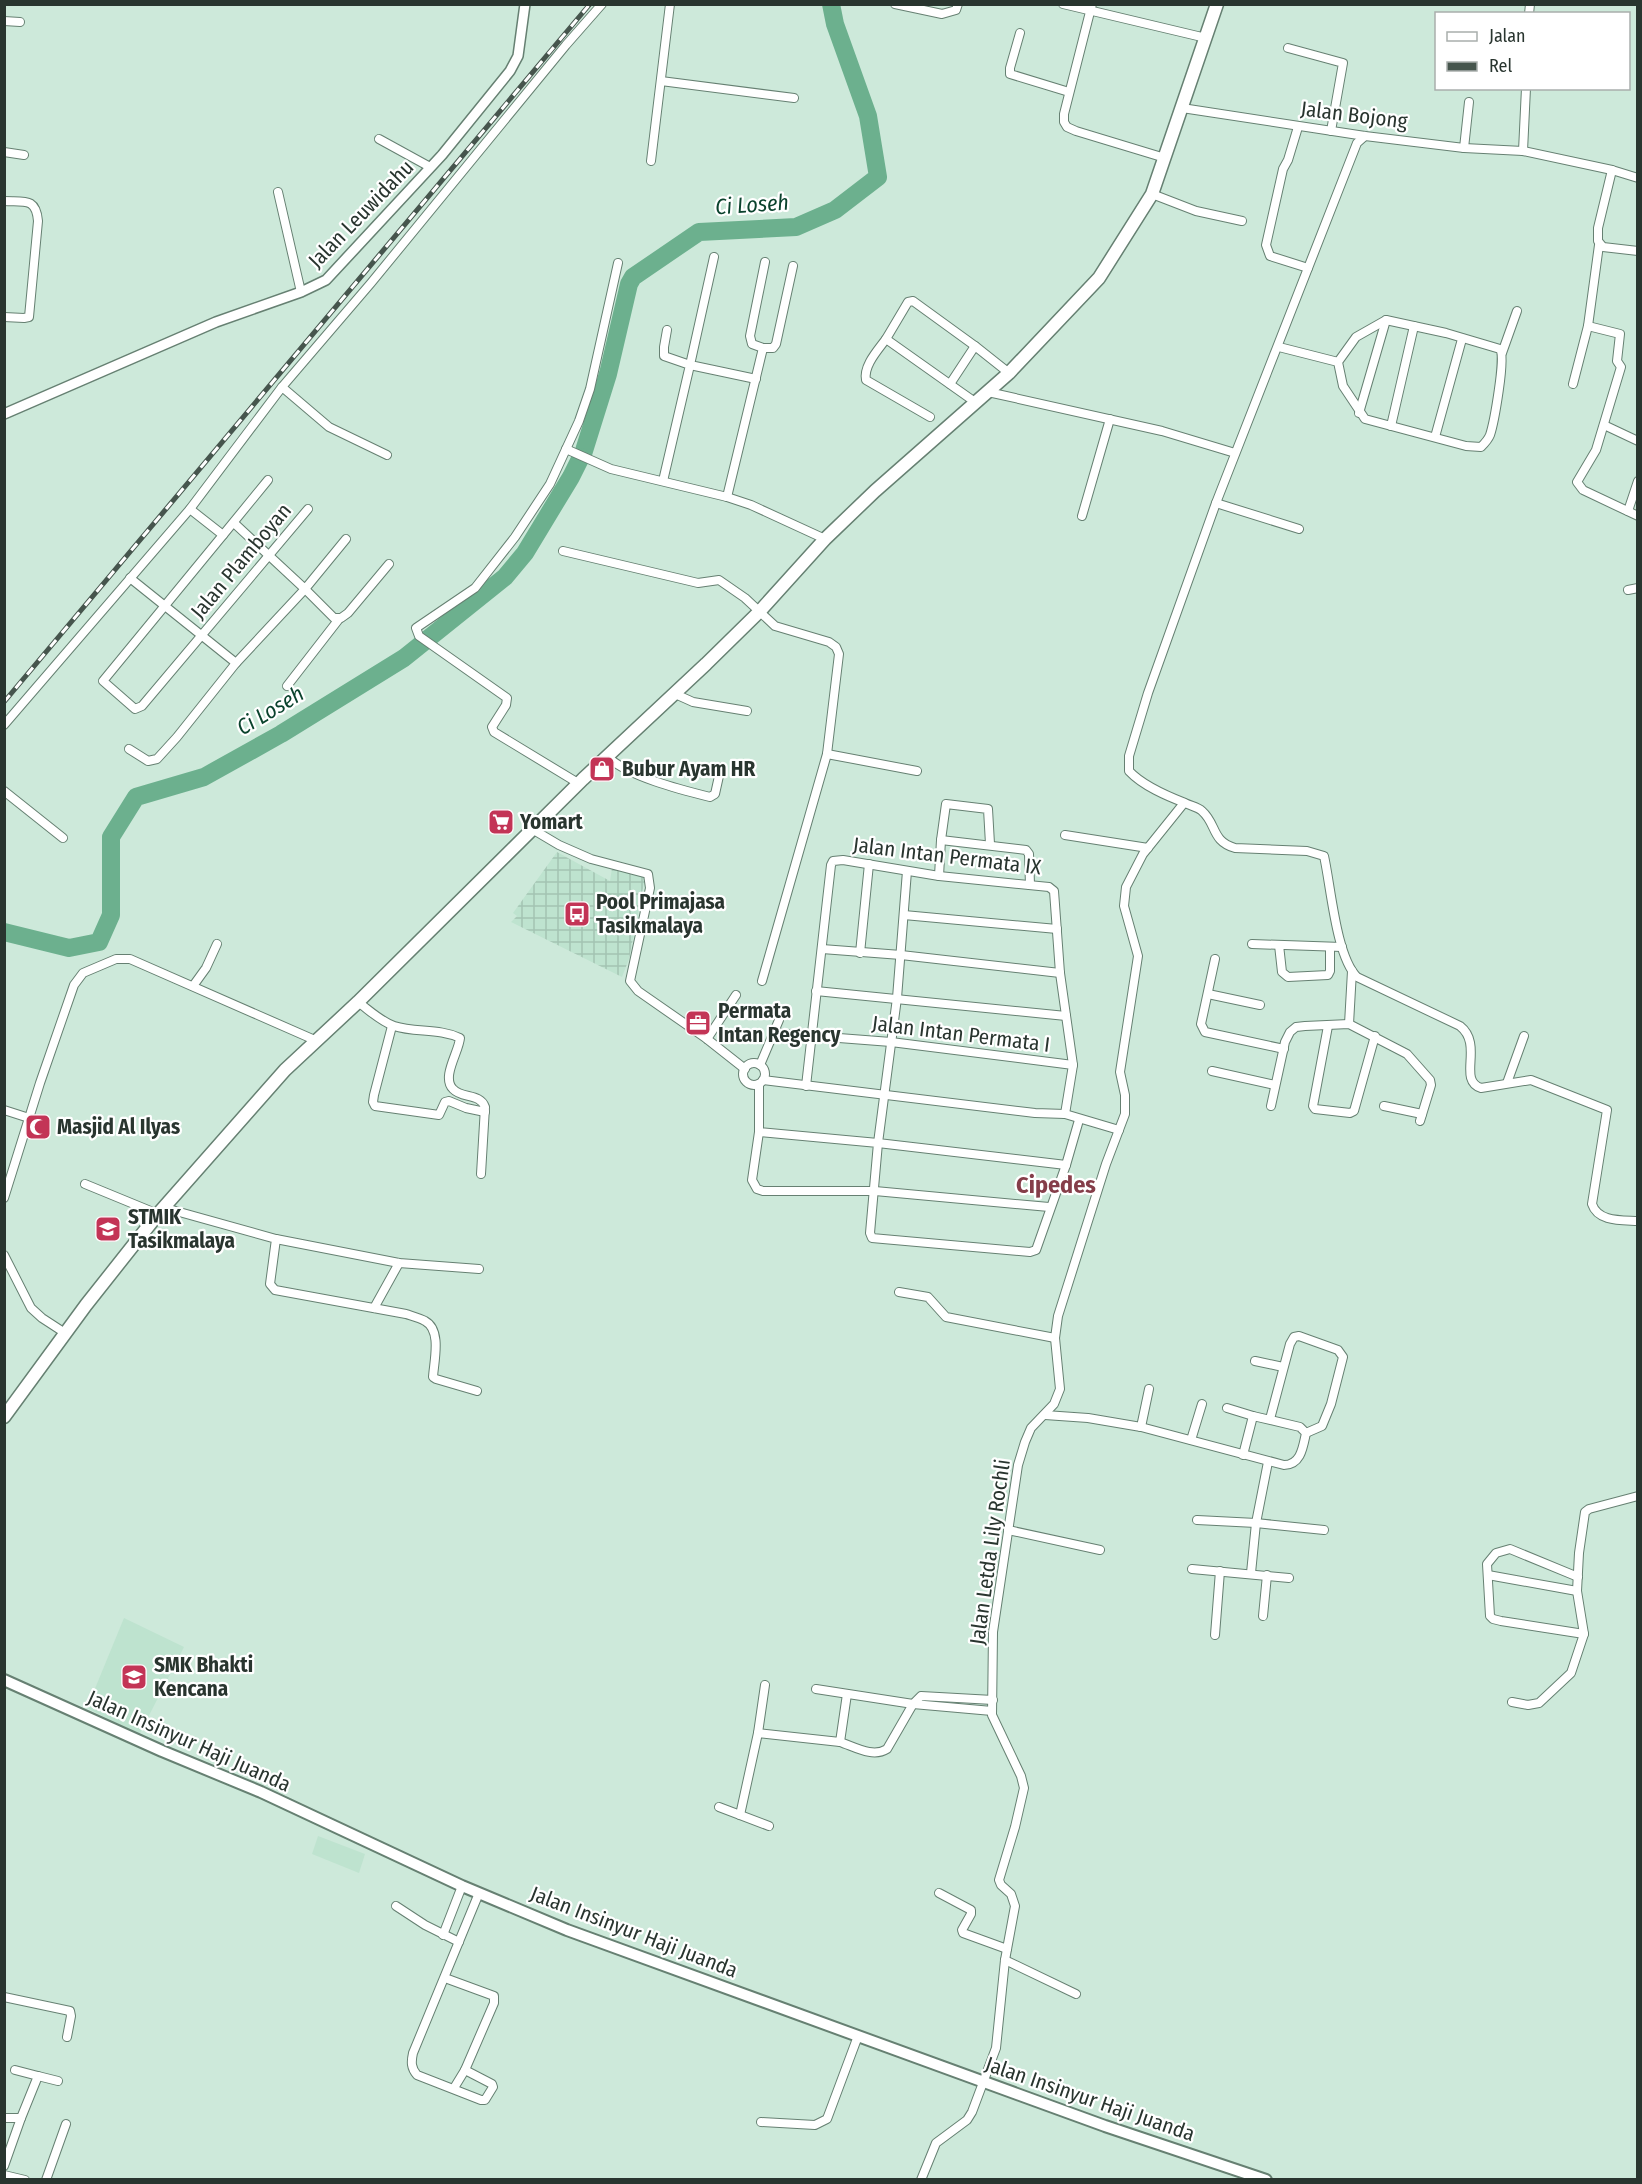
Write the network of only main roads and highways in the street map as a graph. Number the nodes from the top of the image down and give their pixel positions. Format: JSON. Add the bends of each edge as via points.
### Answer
{"nodes":[{"id":1,"x":1217,"y":4,"type":"edge"},
{"id":2,"x":5,"y":1414,"type":"edge"},
{"id":3,"x":4,"y":1680,"type":"edge"},
{"id":4,"x":1266,"y":2180,"type":"edge"}],
"edges":[{"from":1,"to":2,"type":"highway","via":[[1152,194],[1099,278],[1009,373],[883,483],[825,539],[760,611],[285,1070],[161,1211]]},
{"from":3,"to":4,"type":"main road","name":"Jalan Insinyur Haji Juanda","via":[[261,1792],[462,1886],[655,1964],[1141,2139]]}]}
